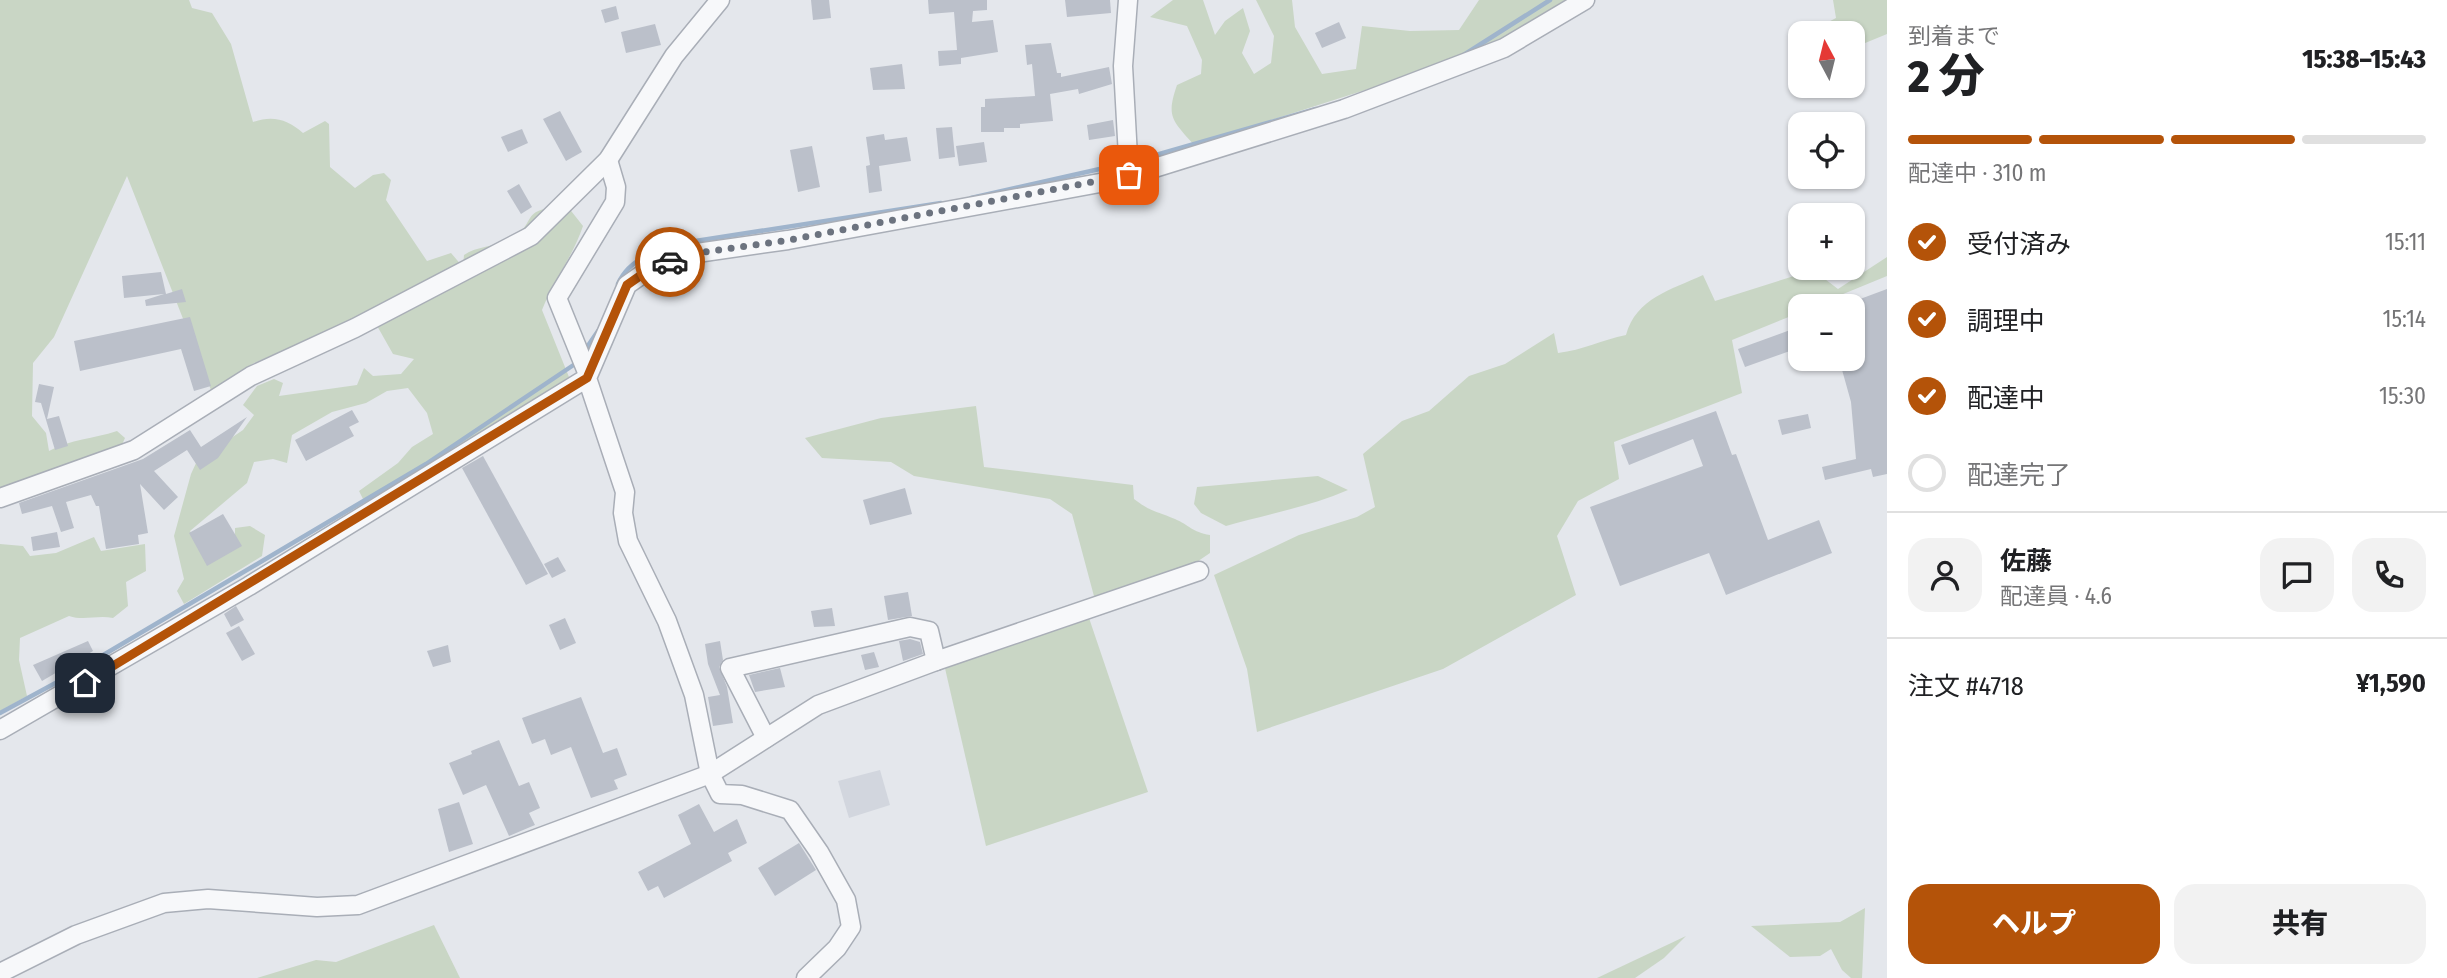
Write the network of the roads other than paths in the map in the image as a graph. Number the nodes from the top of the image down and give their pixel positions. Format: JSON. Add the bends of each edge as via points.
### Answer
{"nodes":[{"id":1,"x":720,"y":0,"type":"edge"},
{"id":2,"x":1128,"y":0,"type":"edge"},
{"id":3,"x":1585,"y":0,"type":"edge"},
{"id":4,"x":608,"y":160,"type":"junction"},
{"id":5,"x":1129,"y":175,"type":"junction"},
{"id":6,"x":587,"y":375,"type":"junction"},
{"id":7,"x":0,"y":498,"type":"edge"},
{"id":8,"x":1199,"y":571,"type":"dead end"},
{"id":9,"x":936,"y":661,"type":"junction"},
{"id":10,"x":0,"y":730,"type":"edge"},
{"id":11,"x":765,"y":738,"type":"junction"},
{"id":12,"x":710,"y":774,"type":"junction"},
{"id":13,"x":0,"y":972,"type":"edge"},
{"id":14,"x":806,"y":978,"type":"edge"}],
"edges":[{"from":1,"to":4,"type":"street","via":[[674,56]]},
{"from":2,"to":5,"type":"street","via":[[1123,66]]},
{"from":3,"to":5,"type":"street","via":[[1504,47],[1356,105]]},
{"from":4,"to":6,"type":"street","via":[[615,202],[557,298]]},
{"from":4,"to":7,"type":"street","via":[[531,236],[355,328],[251,376],[134,450]]},
{"from":5,"to":6,"type":"street","via":[[789,240],[691,254],[647,271],[627,285]]},
{"from":6,"to":10,"type":"street","via":[[249,586]]},
{"from":6,"to":12,"type":"street","via":[[625,492],[628,541],[667,621],[694,695]]},
{"from":8,"to":9,"type":"street"},
{"from":9,"to":11,"type":"street","via":[[818,705]]},
{"from":9,"to":11,"type":"street","via":[[929,631],[910,627],[730,668]]},
{"from":11,"to":12,"type":"street"},
{"from":12,"to":13,"type":"street","via":[[358,905],[317,907],[208,899],[164,903],[76,935]]},
{"from":12,"to":14,"type":"street","via":[[720,794],[742,794],[790,810],[846,900],[851,927]]}]}
